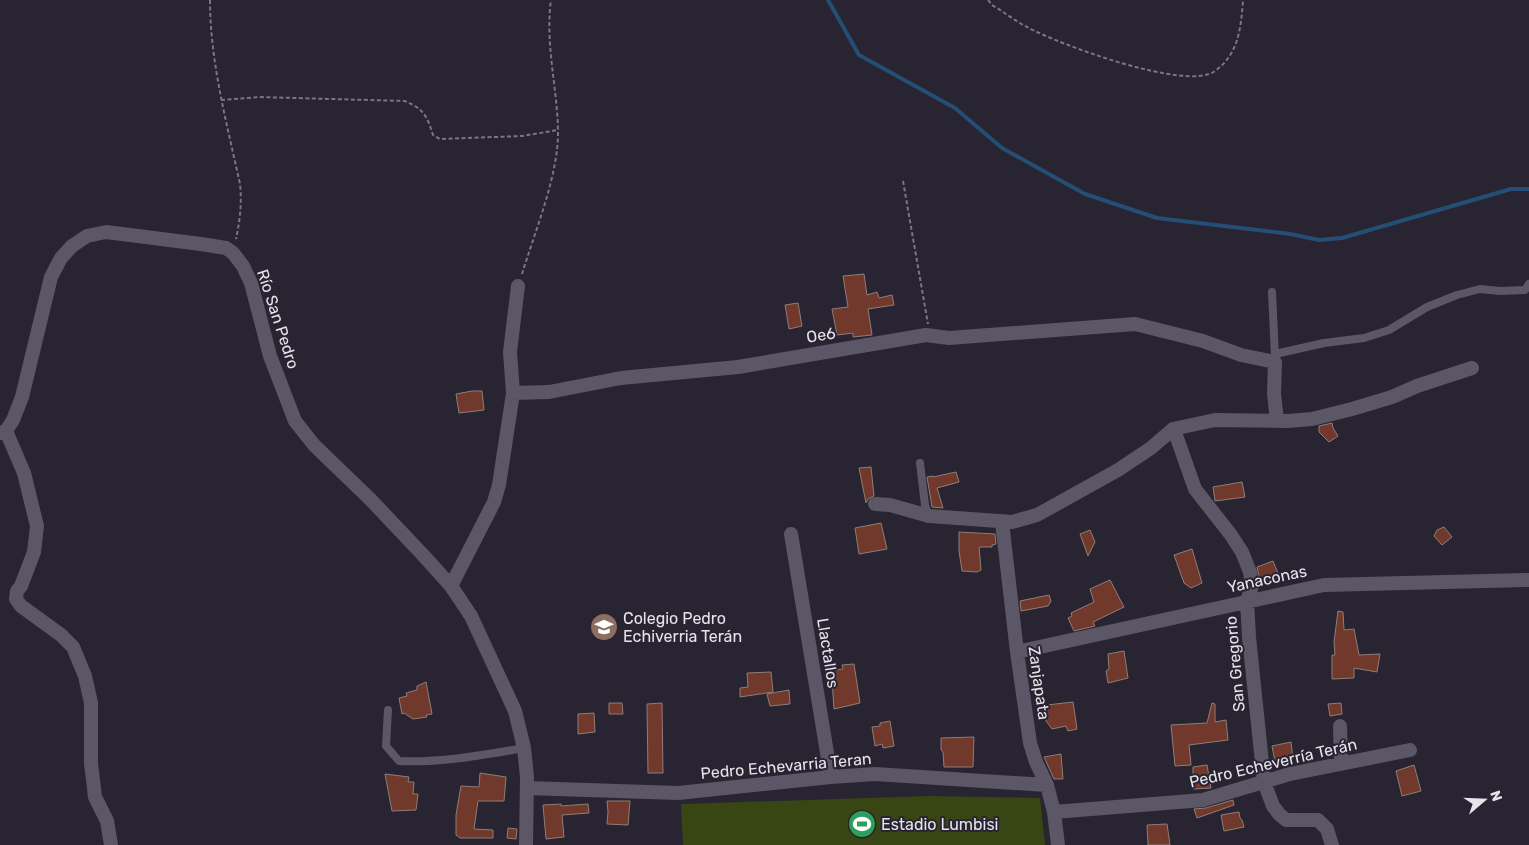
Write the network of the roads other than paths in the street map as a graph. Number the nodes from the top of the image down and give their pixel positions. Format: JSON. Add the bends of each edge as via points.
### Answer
{"nodes":[{"id":1,"x":1529,"y":284,"type":"edge"},
{"id":2,"x":518,"y":286,"type":"road end"},
{"id":3,"x":1272,"y":292,"type":"dead end"},
{"id":4,"x":1275,"y":358,"type":"junction"},
{"id":5,"x":1472,"y":368,"type":"dead end"},
{"id":6,"x":513,"y":393,"type":"junction"},
{"id":7,"x":1277,"y":421,"type":"junction"},
{"id":8,"x":1173,"y":429,"type":"junction"},
{"id":9,"x":3,"y":432,"type":"edge"},
{"id":10,"x":920,"y":462,"type":"dead end"},
{"id":11,"x":875,"y":504,"type":"dead end"},
{"id":12,"x":929,"y":516,"type":"junction"},
{"id":13,"x":1002,"y":522,"type":"junction"},
{"id":14,"x":791,"y":534,"type":"dead end"},
{"id":15,"x":1529,"y":580,"type":"edge"},
{"id":16,"x":451,"y":586,"type":"junction"},
{"id":17,"x":1247,"y":601,"type":"junction"},
{"id":18,"x":1017,"y":652,"type":"junction"},
{"id":19,"x":388,"y":710,"type":"dead end"},
{"id":20,"x":1340,"y":726,"type":"dead end"},
{"id":21,"x":524,"y":748,"type":"junction"},
{"id":22,"x":1410,"y":750,"type":"dead end"},
{"id":23,"x":1340,"y":764,"type":"junction"},
{"id":24,"x":830,"y":777,"type":"junction"},
{"id":25,"x":1264,"y":782,"type":"junction"},
{"id":26,"x":1047,"y":785,"type":"junction"},
{"id":27,"x":527,"y":788,"type":"junction"},
{"id":28,"x":1054,"y":812,"type":"junction"},
{"id":29,"x":111,"y":845,"type":"edge"},
{"id":30,"x":526,"y":845,"type":"edge"},
{"id":31,"x":1058,"y":845,"type":"edge"},
{"id":32,"x":1332,"y":845,"type":"edge"}],
"edges":[{"from":1,"to":4,"type":"lane","via":[[1525,290],[1480,289],[1457,295],[1427,307],[1381,333],[1324,343]]},
{"from":2,"to":6,"type":"street","via":[[510,352]]},
{"from":3,"to":4,"type":"lane"},
{"from":4,"to":6,"type":"street","name":"Oe6","via":[[1241,355],[1204,341],[1135,324],[949,338],[930,336],[738,367],[621,378],[549,392]]},
{"from":4,"to":7,"type":"street"},
{"from":5,"to":7,"type":"street","via":[[1352,409],[1312,419]]},
{"from":6,"to":16,"type":"street","via":[[494,502]]},
{"from":7,"to":8,"type":"street","via":[[1215,420]]},
{"from":8,"to":13,"type":"street","via":[[1124,466],[1074,495],[1037,515]]},
{"from":8,"to":17,"type":"street","name":"San Gregorio","via":[[1195,489],[1242,552],[1252,586]]},
{"from":9,"to":16,"type":"street","name":"Río San Pedro","via":[[13,420],[22,397],[51,277],[72,246],[87,236],[106,232],[226,248],[243,266],[251,283],[270,356],[295,422]]},
{"from":9,"to":29,"type":"street","via":[[24,473],[37,526],[34,552],[16,599],[20,606],[73,647],[85,676],[91,703],[91,764],[95,798],[107,821]]},
{"from":10,"to":12,"type":"lane"},
{"from":11,"to":12,"type":"street"},
{"from":12,"to":13,"type":"street"},
{"from":13,"to":18,"type":"street","name":"Zanjapata"},
{"from":14,"to":24,"type":"street","name":"Llactallos"},
{"from":15,"to":17,"type":"street","name":"Yanaconas","via":[[1324,585]]},
{"from":16,"to":21,"type":"street","name":"Río San Pedro","via":[[471,616],[515,711]]},
{"from":17,"to":18,"type":"street","name":"Yanaconas"},
{"from":17,"to":25,"type":"street","name":"San Gregorio"},
{"from":18,"to":26,"type":"street","name":"Zanjapata","via":[[1030,743]]},
{"from":19,"to":21,"type":"lane","via":[[386,746],[398,761],[455,759]]},
{"from":20,"to":23,"type":"street"},
{"from":21,"to":27,"type":"street","name":"Río San Pedro"},
{"from":22,"to":23,"type":"street","name":"Pedro Echeverría Terán"},
{"from":23,"to":25,"type":"street","name":"Pedro Echeverría Terán"},
{"from":24,"to":26,"type":"street","name":"Pedro Echevarria Teran","via":[[874,774]]},
{"from":24,"to":27,"type":"street","name":"Pedro Echevarria Teran","via":[[678,793]]},
{"from":25,"to":28,"type":"street","name":"Pedro Echeverría Terán","via":[[1203,800]]},
{"from":25,"to":32,"type":"street","name":"San Gregorio","via":[[1279,814],[1286,820],[1318,820],[1327,829]]},
{"from":26,"to":28,"type":"street","name":"Zanjapata"},
{"from":27,"to":30,"type":"street","name":"Río San Pedro"},
{"from":28,"to":31,"type":"street","name":"Zanjapata"}]}
